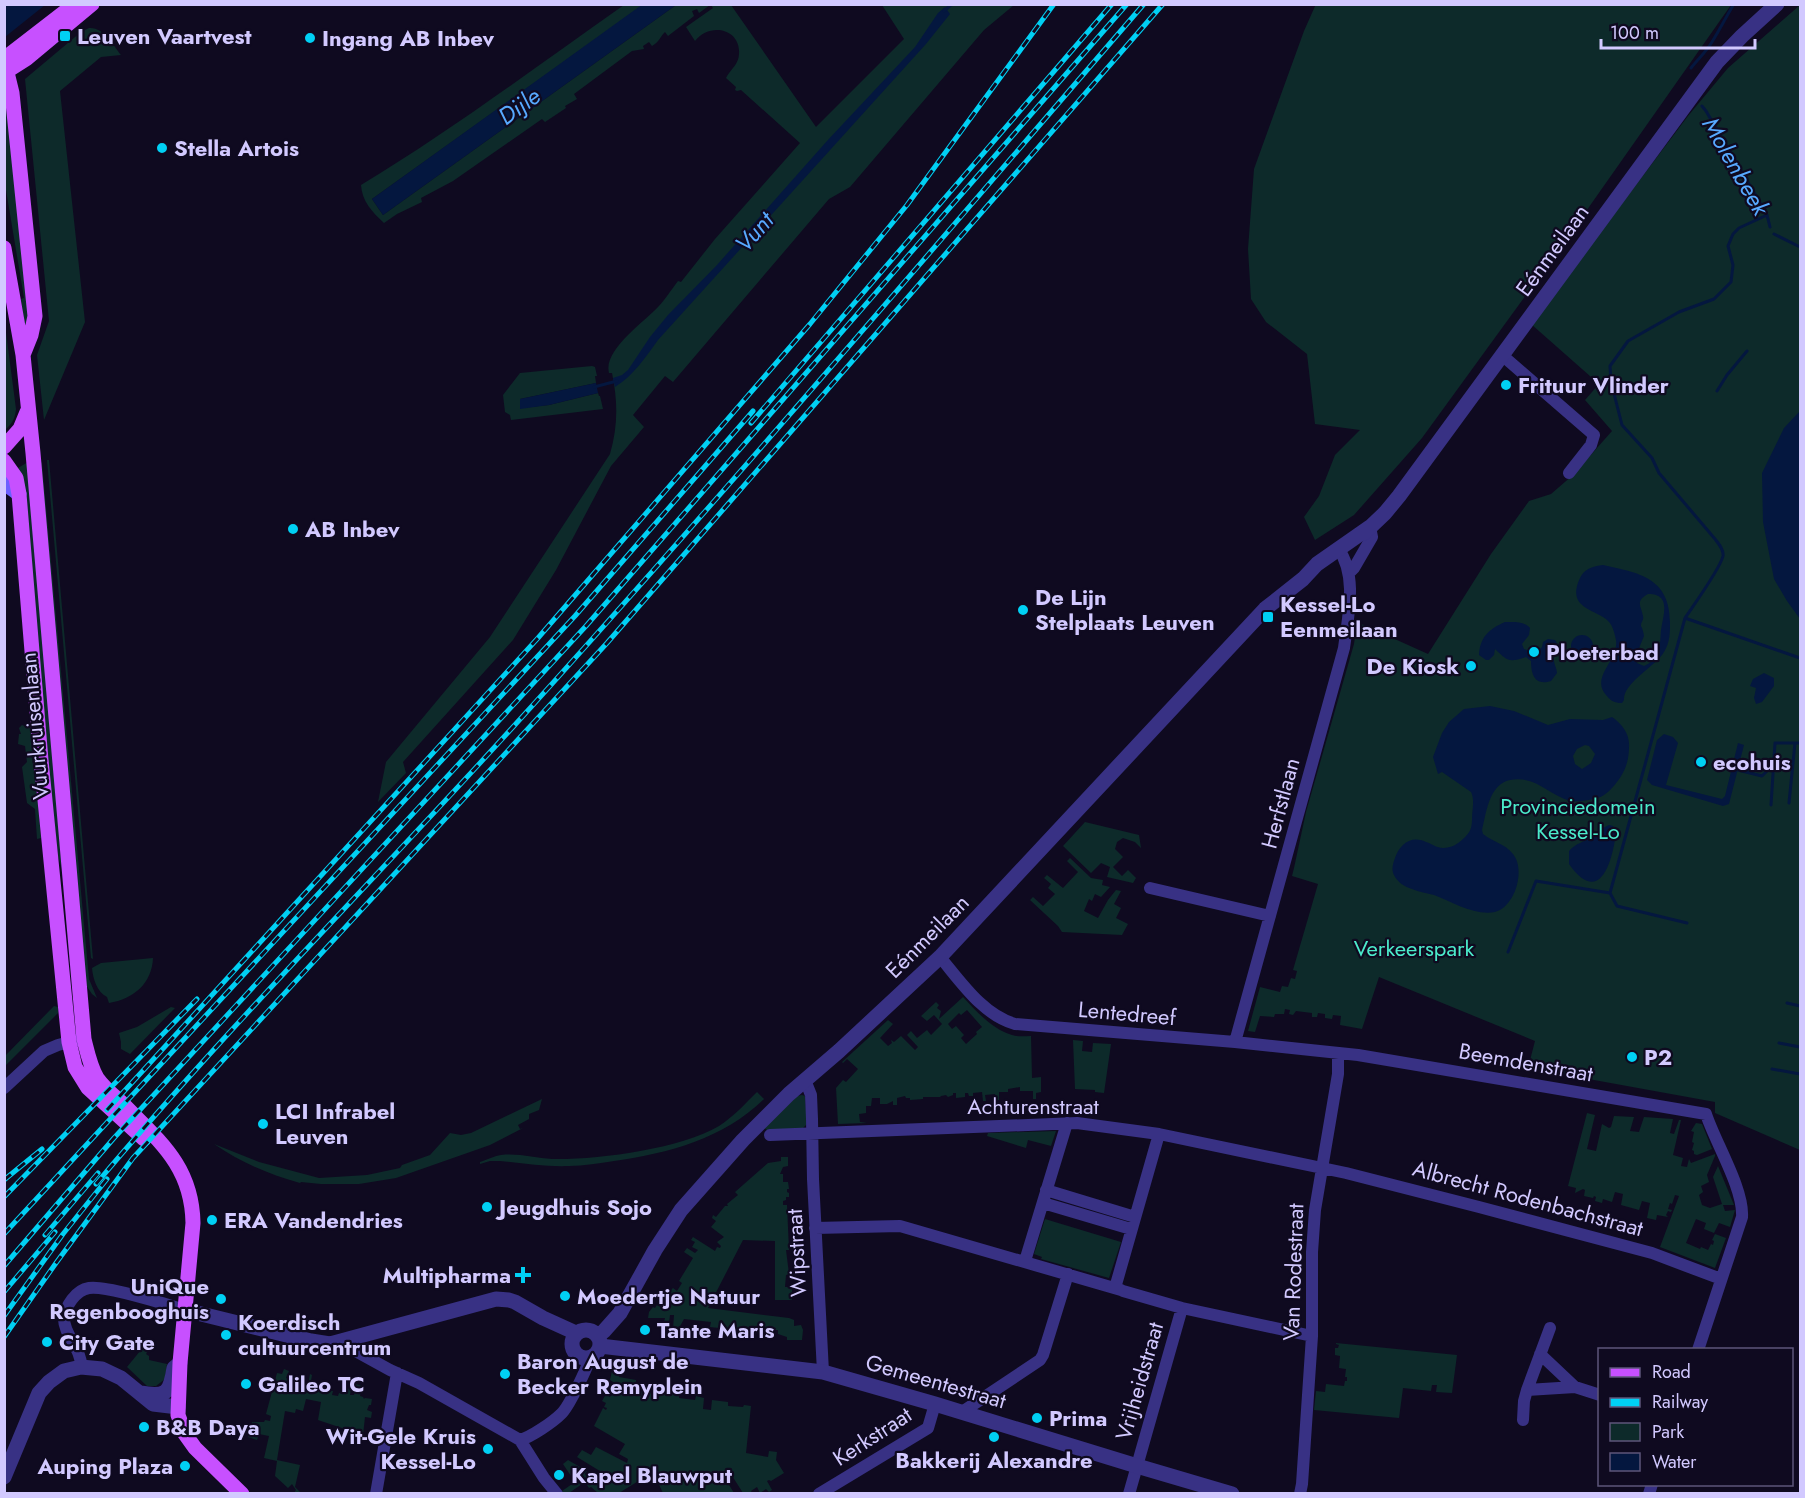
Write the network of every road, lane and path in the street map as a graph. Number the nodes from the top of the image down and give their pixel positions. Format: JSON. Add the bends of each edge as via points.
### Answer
{"nodes":[{"id":1,"x":75,"y":4,"type":"edge"},
{"id":2,"x":93,"y":4,"type":"edge"},
{"id":3,"x":1777,"y":4,"type":"edge"},
{"id":4,"x":5,"y":66,"type":"edge"},
{"id":5,"x":4,"y":248,"type":"edge"},
{"id":6,"x":10,"y":306,"type":"edge"},
{"id":7,"x":23,"y":355,"type":"junction"},
{"id":8,"x":1503,"y":356,"type":"junction"},
{"id":9,"x":28,"y":410,"type":"junction"},
{"id":10,"x":10,"y":436,"type":"edge"},
{"id":11,"x":4,"y":447,"type":"edge"},
{"id":12,"x":4,"y":460,"type":"edge"},
{"id":13,"x":1569,"y":473,"type":"dead end"},
{"id":14,"x":4,"y":483,"type":"edge"},
{"id":15,"x":19,"y":494,"type":"junction"},
{"id":16,"x":1370,"y":534,"type":"junction"},
{"id":17,"x":1340,"y":552,"type":"junction"},
{"id":18,"x":1349,"y":573,"type":"junction"},
{"id":19,"x":1150,"y":888,"type":"dead end"},
{"id":20,"x":1270,"y":916,"type":"junction"},
{"id":21,"x":940,"y":957,"type":"junction"},
{"id":22,"x":84,"y":1038,"type":"junction"},
{"id":23,"x":69,"y":1042,"type":"junction"},
{"id":24,"x":1235,"y":1042,"type":"junction"},
{"id":25,"x":1338,"y":1053,"type":"junction"},
{"id":26,"x":805,"y":1080,"type":"junction"},
{"id":27,"x":4,"y":1088,"type":"edge"},
{"id":28,"x":1067,"y":1123,"type":"junction"},
{"id":29,"x":812,"y":1132,"type":"junction"},
{"id":30,"x":770,"y":1134,"type":"dead end"},
{"id":31,"x":1159,"y":1134,"type":"junction"},
{"id":32,"x":1321,"y":1168,"type":"junction"},
{"id":33,"x":187,"y":1185,"type":"junction"},
{"id":34,"x":1044,"y":1196,"type":"junction"},
{"id":35,"x":1135,"y":1216,"type":"junction"},
{"id":36,"x":815,"y":1228,"type":"junction"},
{"id":37,"x":1131,"y":1229,"type":"junction"},
{"id":38,"x":1025,"y":1261,"type":"junction"},
{"id":39,"x":1068,"y":1274,"type":"junction"},
{"id":40,"x":1721,"y":1279,"type":"junction"},
{"id":41,"x":1120,"y":1290,"type":"junction"},
{"id":42,"x":1182,"y":1308,"type":"junction"},
{"id":43,"x":185,"y":1310,"type":"junction"},
{"id":44,"x":612,"y":1323,"type":"junction"},
{"id":45,"x":1550,"y":1328,"type":"dead end"},
{"id":46,"x":1312,"y":1336,"type":"junction"},
{"id":47,"x":574,"y":1337,"type":"junction"},
{"id":48,"x":345,"y":1340,"type":"junction"},
{"id":49,"x":596,"y":1347,"type":"junction"},
{"id":50,"x":620,"y":1347,"type":"junction"},
{"id":51,"x":1699,"y":1348,"type":"edge"},
{"id":52,"x":1540,"y":1354,"type":"junction"},
{"id":53,"x":180,"y":1363,"type":"junction"},
{"id":54,"x":81,"y":1366,"type":"junction"},
{"id":55,"x":823,"y":1372,"type":"junction"},
{"id":56,"x":397,"y":1373,"type":"junction"},
{"id":57,"x":1575,"y":1387,"type":"junction"},
{"id":58,"x":1527,"y":1390,"type":"junction"},
{"id":59,"x":138,"y":1393,"type":"junction"},
{"id":60,"x":1598,"y":1395,"type":"edge"},
{"id":61,"x":935,"y":1404,"type":"junction"},
{"id":62,"x":178,"y":1407,"type":"junction"},
{"id":63,"x":962,"y":1412,"type":"junction"},
{"id":64,"x":1523,"y":1420,"type":"dead end"},
{"id":65,"x":520,"y":1440,"type":"junction"},
{"id":66,"x":1137,"y":1466,"type":"junction"},
{"id":67,"x":4,"y":1477,"type":"edge"},
{"id":68,"x":242,"y":1494,"type":"edge"},
{"id":69,"x":375,"y":1494,"type":"edge"},
{"id":70,"x":557,"y":1494,"type":"edge"},
{"id":71,"x":819,"y":1494,"type":"edge"},
{"id":72,"x":1129,"y":1494,"type":"edge"},
{"id":73,"x":1232,"y":1494,"type":"edge"},
{"id":74,"x":1300,"y":1494,"type":"edge"}],
"edges":[{"from":1,"to":4,"type":"main road"},
{"from":2,"to":4,"type":"main road"},
{"from":3,"to":8,"type":"street","name":"Eénmeilaan","via":[[1717,62]]},
{"from":4,"to":7,"type":"main road","via":[[12,93],[35,316]]},
{"from":5,"to":6,"type":"main road","name":"Vuurkruisenlaan"},
{"from":6,"to":7,"type":"main road","name":"Vuurkruisenlaan"},
{"from":7,"to":9,"type":"main road","name":"Vuurkruisenlaan"},
{"from":8,"to":13,"type":"street","via":[[1594,435]]},
{"from":8,"to":16,"type":"street","name":"Eénmeilaan"},
{"from":9,"to":10,"type":"main road","via":[[23,423]]},
{"from":9,"to":22,"type":"main road","name":"Vuurkruisenlaan"},
{"from":10,"to":11,"type":"main road"},
{"from":12,"to":15,"type":"main road","name":"Vuurkruisenlaan","via":[[16,478]]},
{"from":14,"to":15,"type":"main road"},
{"from":15,"to":23,"type":"main road","name":"Vuurkruisenlaan"},
{"from":16,"to":17,"type":"street","name":"Eénmeilaan"},
{"from":16,"to":18,"type":"street"},
{"from":17,"to":18,"type":"street","name":"Herfstlaan"},
{"from":17,"to":21,"type":"street","name":"Eénmeilaan","via":[[1322,571],[1303,579],[1265,609]]},
{"from":18,"to":20,"type":"street","name":"Herfstlaan","via":[[1344,648]]},
{"from":19,"to":20,"type":"street"},
{"from":20,"to":24,"type":"street","name":"Herfstlaan"},
{"from":21,"to":24,"type":"street","name":"Lentedreef","via":[[993,1015],[1005,1021]]},
{"from":21,"to":26,"type":"street","name":"Eénmeilaan"},
{"from":22,"to":23,"type":"street"},
{"from":22,"to":33,"type":"main road","name":"Vuurkruisenlaan","via":[[97,1076],[171,1155]]},
{"from":23,"to":27,"type":"street","via":[[44,1051]]},
{"from":23,"to":33,"type":"main road","name":"Vuurkruisenlaan","via":[[75,1067],[88,1088],[154,1148]]},
{"from":24,"to":25,"type":"street","name":"Lentedreef"},
{"from":25,"to":32,"type":"street","name":"Van Rodestraat","via":[[1338,1074]]},
{"from":25,"to":40,"type":"street","name":"Beemdenstraat","via":[[1706,1114],[1743,1208]]},
{"from":26,"to":29,"type":"street","name":"Wipstraat","via":[[811,1095]]},
{"from":26,"to":44,"type":"street","name":"Eénmeilaan","via":[[743,1140],[681,1210]]},
{"from":28,"to":29,"type":"street","name":"Achturenstraat"},
{"from":28,"to":31,"type":"street","name":"Achturenstraat"},
{"from":28,"to":34,"type":"street"},
{"from":29,"to":30,"type":"street"},
{"from":29,"to":36,"type":"street","name":"Wipstraat"},
{"from":31,"to":32,"type":"street","name":"Achturenstraat"},
{"from":31,"to":35,"type":"street"},
{"from":32,"to":40,"type":"street","name":"Albrecht Rodenbachstraat","via":[[1645,1250]]},
{"from":32,"to":46,"type":"street","name":"Van Rodestraat","via":[[1312,1252]]},
{"from":33,"to":43,"type":"main road","via":[[193,1222]]},
{"from":34,"to":35,"type":"street"},
{"from":34,"to":37,"type":"street"},
{"from":34,"to":38,"type":"street"},
{"from":35,"to":37,"type":"street"},
{"from":36,"to":38,"type":"street","via":[[900,1226]]},
{"from":36,"to":55,"type":"street","name":"Wipstraat"},
{"from":37,"to":41,"type":"street"},
{"from":38,"to":39,"type":"street"},
{"from":39,"to":41,"type":"street"},
{"from":39,"to":63,"type":"street","via":[[1040,1360]]},
{"from":40,"to":51,"type":"street"},
{"from":41,"to":42,"type":"street"},
{"from":42,"to":46,"type":"street"},
{"from":42,"to":66,"type":"street","name":"Vrijheidstraat"},
{"from":43,"to":48,"type":"street","via":[[324,1344]]},
{"from":43,"to":53,"type":"main road"},
{"from":43,"to":54,"type":"street","via":[[106,1289],[82,1290],[70,1302],[64,1317]]},
{"from":44,"to":49,"type":"street","name":"Eénmeilaan"},
{"from":44,"to":50,"type":"street"},
{"from":45,"to":52,"type":"street"},
{"from":46,"to":74,"type":"street","name":"Van Rodestraat"},
{"from":47,"to":48,"type":"street","via":[[509,1300],[496,1299]]},
{"from":47,"to":49,"type":"street","via":[[591,1330]]},
{"from":47,"to":49,"type":"street","via":[[573,1349],[580,1357]]},
{"from":48,"to":56,"type":"street","via":[[350,1348]]},
{"from":49,"to":50,"type":"street","name":"Gemeentestraat"},
{"from":49,"to":65,"type":"street","via":[[563,1413]]},
{"from":50,"to":55,"type":"street","name":"Gemeentestraat"},
{"from":52,"to":57,"type":"street"},
{"from":52,"to":58,"type":"street"},
{"from":53,"to":59,"type":"street","via":[[174,1368],[166,1392],[156,1396]]},
{"from":53,"to":62,"type":"main road"},
{"from":54,"to":59,"type":"street","via":[[112,1372]]},
{"from":54,"to":67,"type":"street","via":[[61,1373],[40,1390]]},
{"from":55,"to":61,"type":"street","name":"Gemeentestraat"},
{"from":56,"to":65,"type":"street"},
{"from":56,"to":69,"type":"street"},
{"from":57,"to":58,"type":"street"},
{"from":57,"to":60,"type":"street"},
{"from":58,"to":64,"type":"street"},
{"from":59,"to":62,"type":"street","via":[[157,1406]]},
{"from":61,"to":63,"type":"street","name":"Gemeentestraat"},
{"from":61,"to":71,"type":"street","name":"Kerkstraat","via":[[928,1428]]},
{"from":62,"to":68,"type":"main road","via":[[189,1439]]},
{"from":63,"to":66,"type":"street","name":"Gemeentestraat"},
{"from":65,"to":70,"type":"street"},
{"from":66,"to":72,"type":"street","name":"Vrijheidstraat"},
{"from":66,"to":73,"type":"street","name":"Gemeentestraat"}]}
